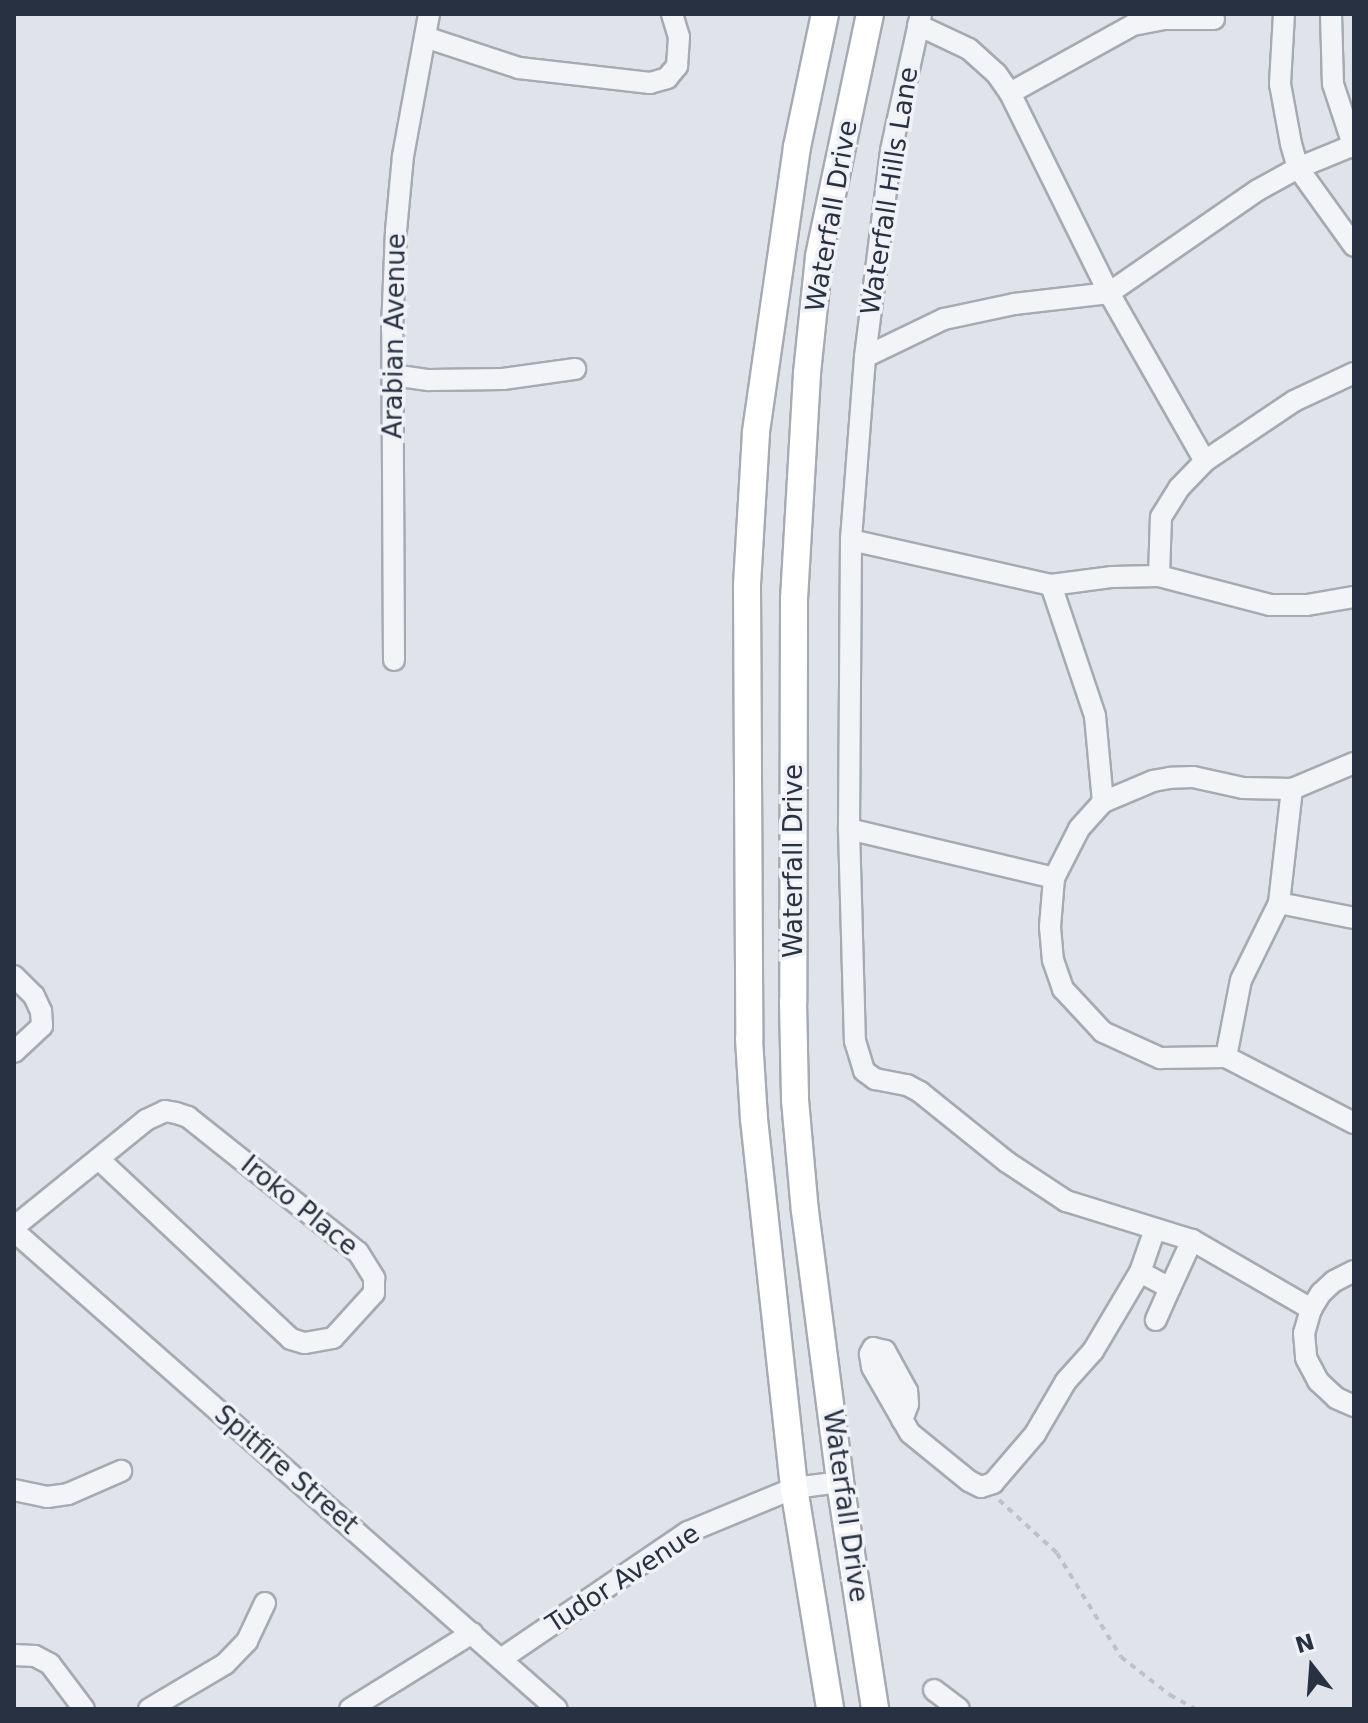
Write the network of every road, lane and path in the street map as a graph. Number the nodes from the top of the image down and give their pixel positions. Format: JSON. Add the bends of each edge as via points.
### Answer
{"nodes":[{"id":1,"x":429,"y":14,"type":"edge"},
{"id":2,"x":672,"y":14,"type":"edge"},
{"id":3,"x":825,"y":14,"type":"edge"},
{"id":4,"x":870,"y":14,"type":"edge"},
{"id":5,"x":1284,"y":14,"type":"edge"},
{"id":6,"x":1331,"y":14,"type":"edge"},
{"id":7,"x":1214,"y":19,"type":"dead end"},
{"id":8,"x":920,"y":20,"type":"edge"},
{"id":9,"x":425,"y":37,"type":"junction"},
{"id":10,"x":1010,"y":93,"type":"junction"},
{"id":11,"x":1353,"y":146,"type":"edge"},
{"id":12,"x":1298,"y":168,"type":"junction"},
{"id":13,"x":1354,"y":246,"type":"edge"},
{"id":14,"x":1109,"y":293,"type":"junction"},
{"id":15,"x":865,"y":357,"type":"junction"},
{"id":16,"x":575,"y":369,"type":"dead end"},
{"id":17,"x":1354,"y":373,"type":"edge"},
{"id":18,"x":392,"y":375,"type":"junction"},
{"id":19,"x":1205,"y":461,"type":"junction"},
{"id":20,"x":851,"y":540,"type":"junction"},
{"id":21,"x":1159,"y":576,"type":"junction"},
{"id":22,"x":1051,"y":585,"type":"junction"},
{"id":23,"x":1354,"y":597,"type":"edge"},
{"id":24,"x":394,"y":660,"type":"dead end"},
{"id":25,"x":1354,"y":763,"type":"edge"},
{"id":26,"x":1292,"y":789,"type":"junction"},
{"id":27,"x":1103,"y":802,"type":"junction"},
{"id":28,"x":849,"y":829,"type":"junction"},
{"id":29,"x":1054,"y":878,"type":"junction"},
{"id":30,"x":1279,"y":903,"type":"junction"},
{"id":31,"x":1354,"y":918,"type":"edge"},
{"id":32,"x":14,"y":976,"type":"edge"},
{"id":33,"x":14,"y":1052,"type":"edge"},
{"id":34,"x":1226,"y":1057,"type":"junction"},
{"id":35,"x":1354,"y":1123,"type":"edge"},
{"id":36,"x":100,"y":1160,"type":"junction"},
{"id":37,"x":14,"y":1229,"type":"edge"},
{"id":38,"x":1155,"y":1229,"type":"junction"},
{"id":39,"x":1192,"y":1240,"type":"junction"},
{"id":40,"x":1354,"y":1271,"type":"edge"},
{"id":41,"x":1140,"y":1272,"type":"junction"},
{"id":42,"x":1170,"y":1288,"type":"junction"},
{"id":43,"x":1311,"y":1309,"type":"junction"},
{"id":44,"x":1156,"y":1320,"type":"dead end"},
{"id":45,"x":1354,"y":1406,"type":"edge"},
{"id":46,"x":902,"y":1420,"type":"dead end"},
{"id":47,"x":121,"y":1471,"type":"dead end"},
{"id":48,"x":840,"y":1482,"type":"junction"},
{"id":49,"x":987,"y":1486,"type":"junction"},
{"id":50,"x":794,"y":1488,"type":"junction"},
{"id":51,"x":14,"y":1490,"type":"edge"},
{"id":52,"x":265,"y":1603,"type":"dead end"},
{"id":53,"x":472,"y":1633,"type":"junction"},
{"id":54,"x":14,"y":1655,"type":"edge"},
{"id":55,"x":501,"y":1659,"type":"junction"},
{"id":56,"x":934,"y":1690,"type":"dead end"},
{"id":57,"x":84,"y":1709,"type":"edge"},
{"id":58,"x":149,"y":1709,"type":"edge"},
{"id":59,"x":350,"y":1709,"type":"edge"},
{"id":60,"x":557,"y":1709,"type":"edge"},
{"id":61,"x":830,"y":1709,"type":"edge"},
{"id":62,"x":875,"y":1709,"type":"edge"},
{"id":63,"x":959,"y":1709,"type":"edge"},
{"id":64,"x":1195,"y":1709,"type":"edge"}],
"edges":[{"from":1,"to":9,"type":"street","name":"Arabian Avenue"},
{"from":2,"to":9,"type":"street","via":[[679,37],[677,66],[667,78],[650,83],[519,68]]},
{"from":3,"to":50,"type":"main road","name":"Waterfall Drive","via":[[797,147],[756,433],[747,586],[749,1039],[761,1199]]},
{"from":4,"to":48,"type":"main road","name":"Waterfall Drive","via":[[819,257],[794,598],[795,1100]]},
{"from":5,"to":12,"type":"street","via":[[1280,84]]},
{"from":6,"to":11,"type":"street","name":"Waterfall Hills Lane","via":[[1333,84]]},
{"from":7,"to":10,"type":"street","via":[[1133,25]]},
{"from":8,"to":10,"type":"street","name":"Waterfall Hills Lane","via":[[969,49]]},
{"from":8,"to":15,"type":"street","name":"Waterfall Hills Lane","via":[[891,151]]},
{"from":9,"to":18,"type":"street","name":"Arabian Avenue","via":[[399,197]]},
{"from":10,"to":14,"type":"street","name":"Waterfall Hills Lane"},
{"from":11,"to":12,"type":"street","name":"Waterfall Hills Lane"},
{"from":12,"to":13,"type":"street"},
{"from":12,"to":14,"type":"street","name":"Waterfall Hills Lane"},
{"from":14,"to":15,"type":"street","name":"Waterfall Hills Lane","via":[[944,319]]},
{"from":14,"to":19,"type":"street","name":"Waterfall Hills Lane"},
{"from":15,"to":20,"type":"street","name":"Waterfall Hills Lane"},
{"from":16,"to":18,"type":"street","via":[[503,379]]},
{"from":17,"to":19,"type":"street","via":[[1294,401]]},
{"from":18,"to":24,"type":"street","name":"Arabian Avenue"},
{"from":19,"to":21,"type":"street","via":[[1165,507]]},
{"from":20,"to":22,"type":"street"},
{"from":20,"to":28,"type":"street","name":"Waterfall Hills Lane"},
{"from":21,"to":22,"type":"street"},
{"from":21,"to":23,"type":"street","via":[[1270,605]]},
{"from":22,"to":27,"type":"street","via":[[1095,716]]},
{"from":25,"to":26,"type":"street"},
{"from":26,"to":27,"type":"street","via":[[1243,788],[1181,777],[1153,781]]},
{"from":26,"to":30,"type":"street"},
{"from":27,"to":29,"type":"street","via":[[1079,829]]},
{"from":28,"to":29,"type":"street"},
{"from":28,"to":38,"type":"street","name":"Waterfall Hills Lane","via":[[855,1041],[864,1071],[920,1092],[1017,1170],[1066,1201]]},
{"from":29,"to":34,"type":"street","via":[[1053,960],[1063,989],[1078,1007],[1103,1032],[1160,1058]]},
{"from":30,"to":31,"type":"street"},
{"from":30,"to":34,"type":"street","via":[[1241,980]]},
{"from":32,"to":33,"type":"street","via":[[34,996],[42,1026]]},
{"from":34,"to":35,"type":"street"},
{"from":36,"to":36,"type":"street","name":"Iroko Place","via":[[153,1116],[165,1111],[188,1117],[358,1252],[374,1278],[374,1293],[333,1338],[304,1343],[291,1339]]},
{"from":36,"to":37,"type":"street","name":"Iroko Place"},
{"from":37,"to":53,"type":"street","name":"Spitfire Street"},
{"from":38,"to":39,"type":"street","name":"Waterfall Hills Lane"},
{"from":38,"to":41,"type":"street"},
{"from":39,"to":42,"type":"street"},
{"from":39,"to":43,"type":"street","name":"Waterfall Hills Lane"},
{"from":40,"to":43,"type":"street","via":[[1334,1281]]},
{"from":41,"to":42,"type":"street"},
{"from":41,"to":49,"type":"street","via":[[1035,1434],[1000,1478]]},
{"from":42,"to":44,"type":"street"},
{"from":43,"to":45,"type":"street","via":[[1304,1333],[1306,1358],[1318,1381]]},
{"from":46,"to":49,"type":"street","via":[[910,1433],[969,1481]]},
{"from":47,"to":51,"type":"street","via":[[58,1496]]},
{"from":48,"to":50,"type":"street","name":"Tudor Avenue"},
{"from":48,"to":62,"type":"main road","name":"Waterfall Drive"},
{"from":49,"to":64,"type":"path","via":[[1057,1553],[1121,1657]]},
{"from":50,"to":55,"type":"street","name":"Tudor Avenue","via":[[688,1532]]},
{"from":50,"to":61,"type":"main road","name":"Waterfall Drive"},
{"from":52,"to":58,"type":"street","via":[[247,1641],[225,1664]]},
{"from":53,"to":55,"type":"street","name":"Spitfire Street"},
{"from":53,"to":59,"type":"street"},
{"from":54,"to":57,"type":"street","via":[[35,1656],[50,1664]]},
{"from":55,"to":60,"type":"street","name":"Spitfire Street"},
{"from":56,"to":63,"type":"street"}]}
